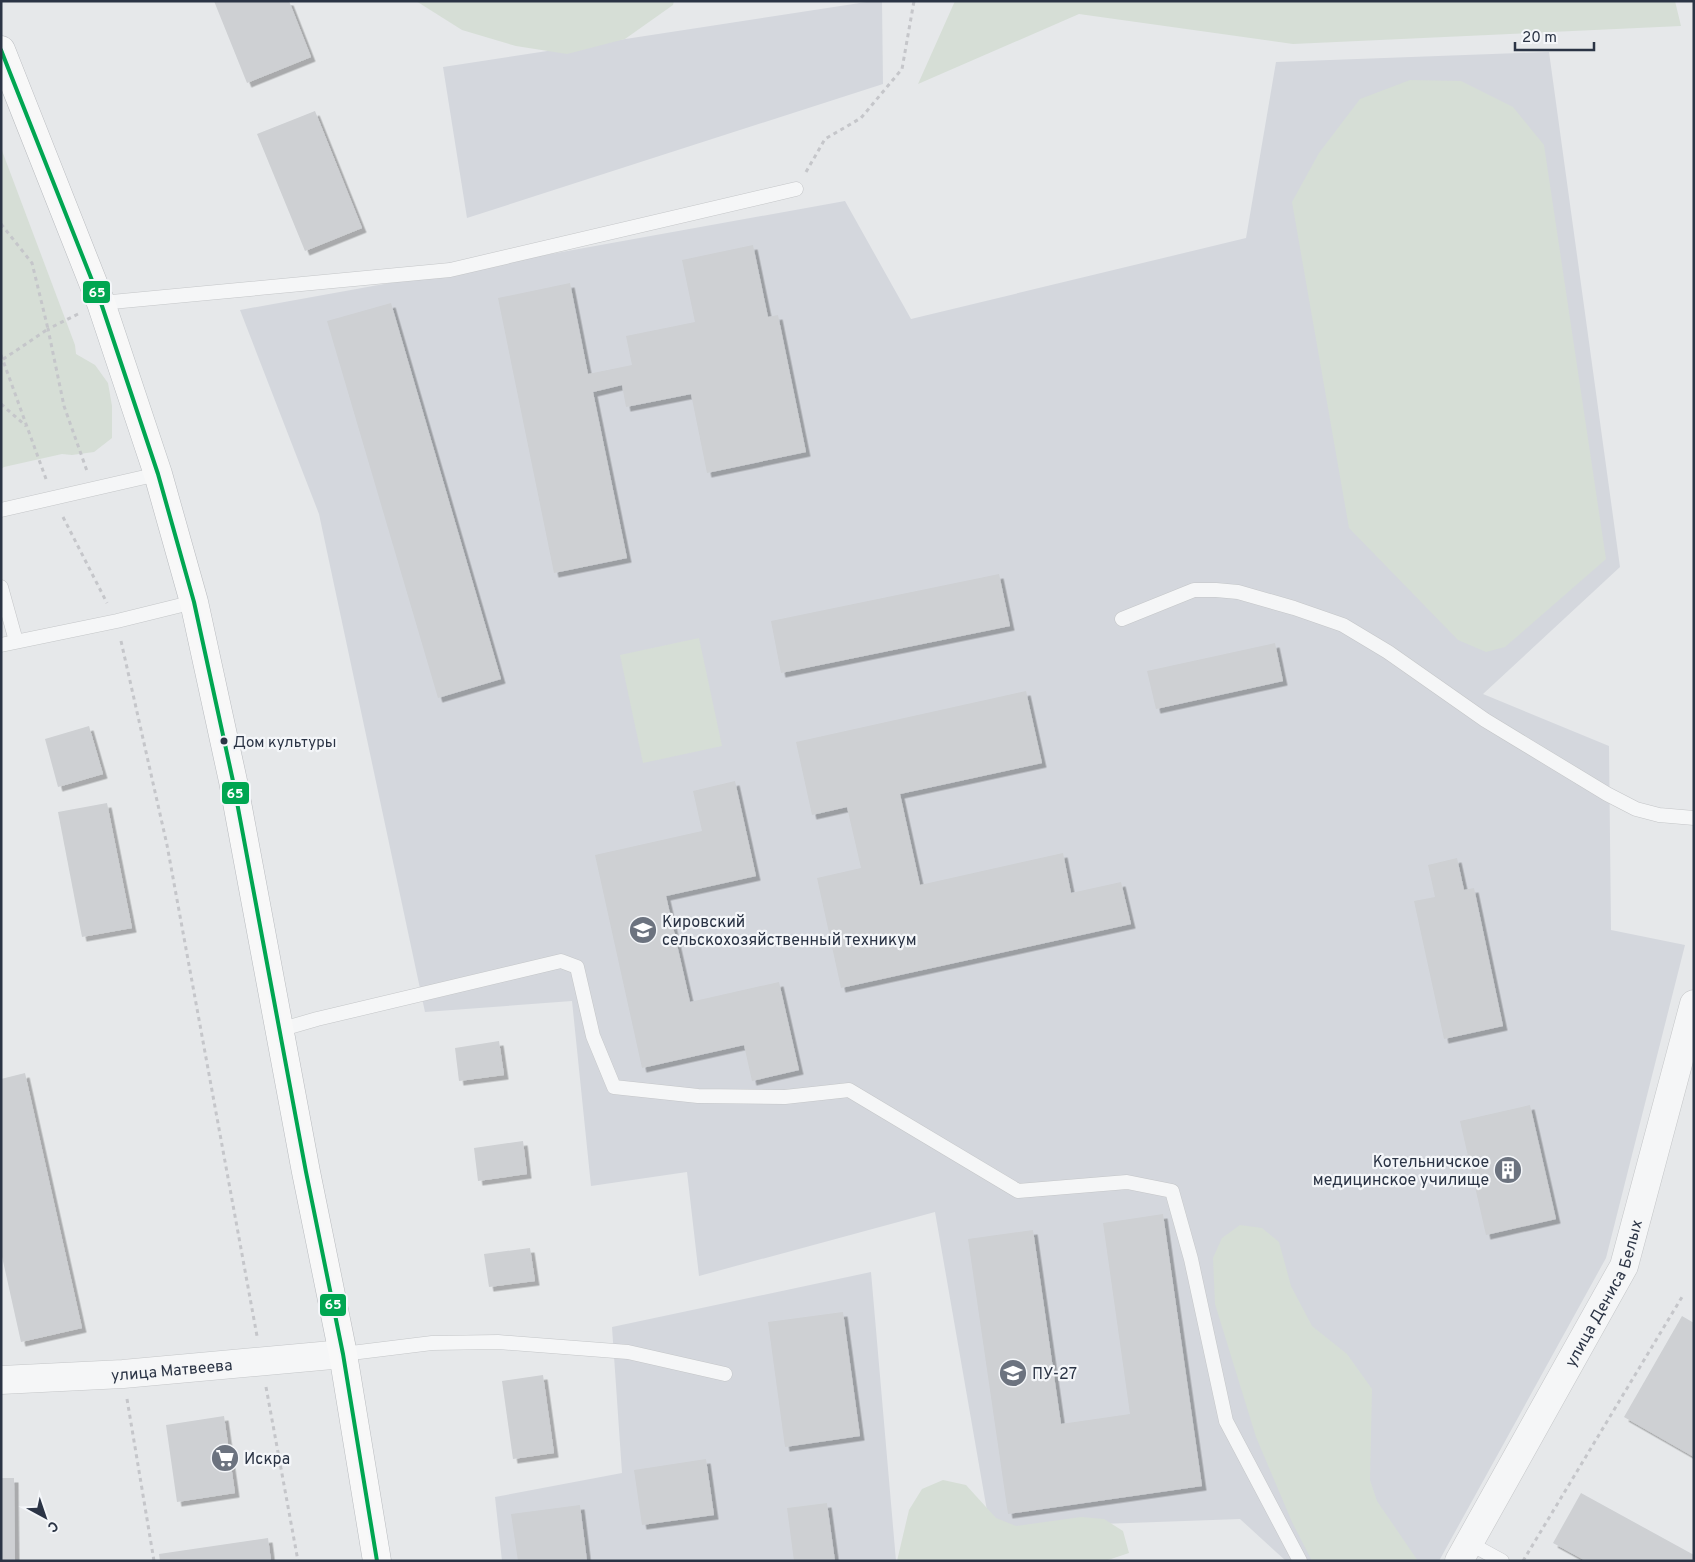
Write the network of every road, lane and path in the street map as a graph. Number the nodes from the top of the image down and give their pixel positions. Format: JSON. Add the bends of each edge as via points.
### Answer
{"nodes":[{"id":1,"x":914,"y":1,"type":"edge"},
{"id":2,"x":1,"y":50,"type":"edge"},
{"id":3,"x":796,"y":189,"type":"joint"},
{"id":4,"x":1,"y":224,"type":"edge"},
{"id":5,"x":101,"y":303,"type":"junction"},
{"id":6,"x":48,"y":329,"type":"junction"},
{"id":7,"x":1,"y":355,"type":"edge"},
{"id":8,"x":2,"y":360,"type":"edge"},
{"id":9,"x":1,"y":404,"type":"edge"},
{"id":10,"x":26,"y":427,"type":"junction"},
{"id":11,"x":158,"y":474,"type":"junction"},
{"id":12,"x":93,"y":489,"type":"junction"},
{"id":13,"x":53,"y":498,"type":"junction"},
{"id":14,"x":1,"y":510,"type":"edge"},
{"id":15,"x":1,"y":587,"type":"edge"},
{"id":16,"x":194,"y":602,"type":"junction"},
{"id":17,"x":1122,"y":619,"type":"dead end"},
{"id":18,"x":117,"y":621,"type":"junction"},
{"id":19,"x":16,"y":641,"type":"junction"},
{"id":20,"x":1,"y":645,"type":"edge"},
{"id":21,"x":1694,"y":818,"type":"edge"},
{"id":22,"x":1694,"y":1004,"type":"edge"},
{"id":23,"x":280,"y":1030,"type":"junction"},
{"id":24,"x":1682,"y":1297,"type":"dead end"},
{"id":25,"x":343,"y":1354,"type":"junction"},
{"id":26,"x":262,"y":1362,"type":"junction"},
{"id":27,"x":123,"y":1374,"type":"junction"},
{"id":28,"x":724,"y":1374,"type":"dead end"},
{"id":29,"x":1,"y":1380,"type":"edge"},
{"id":30,"x":1464,"y":1552,"type":"edge"},
{"id":31,"x":154,"y":1561,"type":"edge"},
{"id":32,"x":298,"y":1561,"type":"edge"},
{"id":33,"x":377,"y":1561,"type":"edge"},
{"id":34,"x":1300,"y":1561,"type":"edge"},
{"id":35,"x":1502,"y":1561,"type":"edge"},
{"id":36,"x":1523,"y":1561,"type":"edge"}],
"edges":[{"from":1,"to":3,"type":"path","via":[[902,69],[861,118],[825,139]]},
{"from":2,"to":5,"type":"highway"},
{"from":3,"to":5,"type":"lane","via":[[450,270]]},
{"from":4,"to":6,"type":"path","via":[[32,263]]},
{"from":5,"to":6,"type":"path"},
{"from":5,"to":11,"type":"highway"},
{"from":6,"to":8,"type":"path"},
{"from":6,"to":12,"type":"path","via":[[64,406]]},
{"from":7,"to":8,"type":"path"},
{"from":8,"to":10,"type":"path"},
{"from":9,"to":10,"type":"path"},
{"from":10,"to":13,"type":"path"},
{"from":11,"to":12,"type":"lane"},
{"from":11,"to":16,"type":"highway"},
{"from":12,"to":13,"type":"lane"},
{"from":13,"to":14,"type":"lane"},
{"from":13,"to":18,"type":"path"},
{"from":15,"to":19,"type":"lane"},
{"from":16,"to":18,"type":"lane"},
{"from":16,"to":23,"type":"highway"},
{"from":17,"to":21,"type":"lane","via":[[1194,590],[1216,590],[1238,592],[1335,622],[1388,652],[1485,720],[1608,794],[1636,809]]},
{"from":18,"to":19,"type":"lane"},
{"from":18,"to":26,"type":"path","via":[[167,845]]},
{"from":19,"to":20,"type":"lane"},
{"from":22,"to":30,"type":"street","name":"улица Дениса Белых","via":[[1624,1266]]},
{"from":23,"to":25,"type":"highway"},
{"from":23,"to":34,"type":"lane","via":[[561,961],[576,967],[593,1036],[614,1087],[698,1096],[785,1097],[849,1090],[1018,1191],[1127,1182],[1172,1191],[1191,1259],[1226,1421]]},
{"from":24,"to":36,"type":"path"},
{"from":25,"to":26,"type":"street","name":"улица Матвеева"},
{"from":25,"to":28,"type":"lane","via":[[432,1343],[498,1342],[628,1352]]},
{"from":25,"to":33,"type":"highway"},
{"from":26,"to":27,"type":"street","name":"улица Матвеева"},
{"from":26,"to":32,"type":"path"},
{"from":27,"to":29,"type":"street","name":"улица Матвеева"},
{"from":27,"to":31,"type":"path"},
{"from":30,"to":35,"type":"lane"}]}
